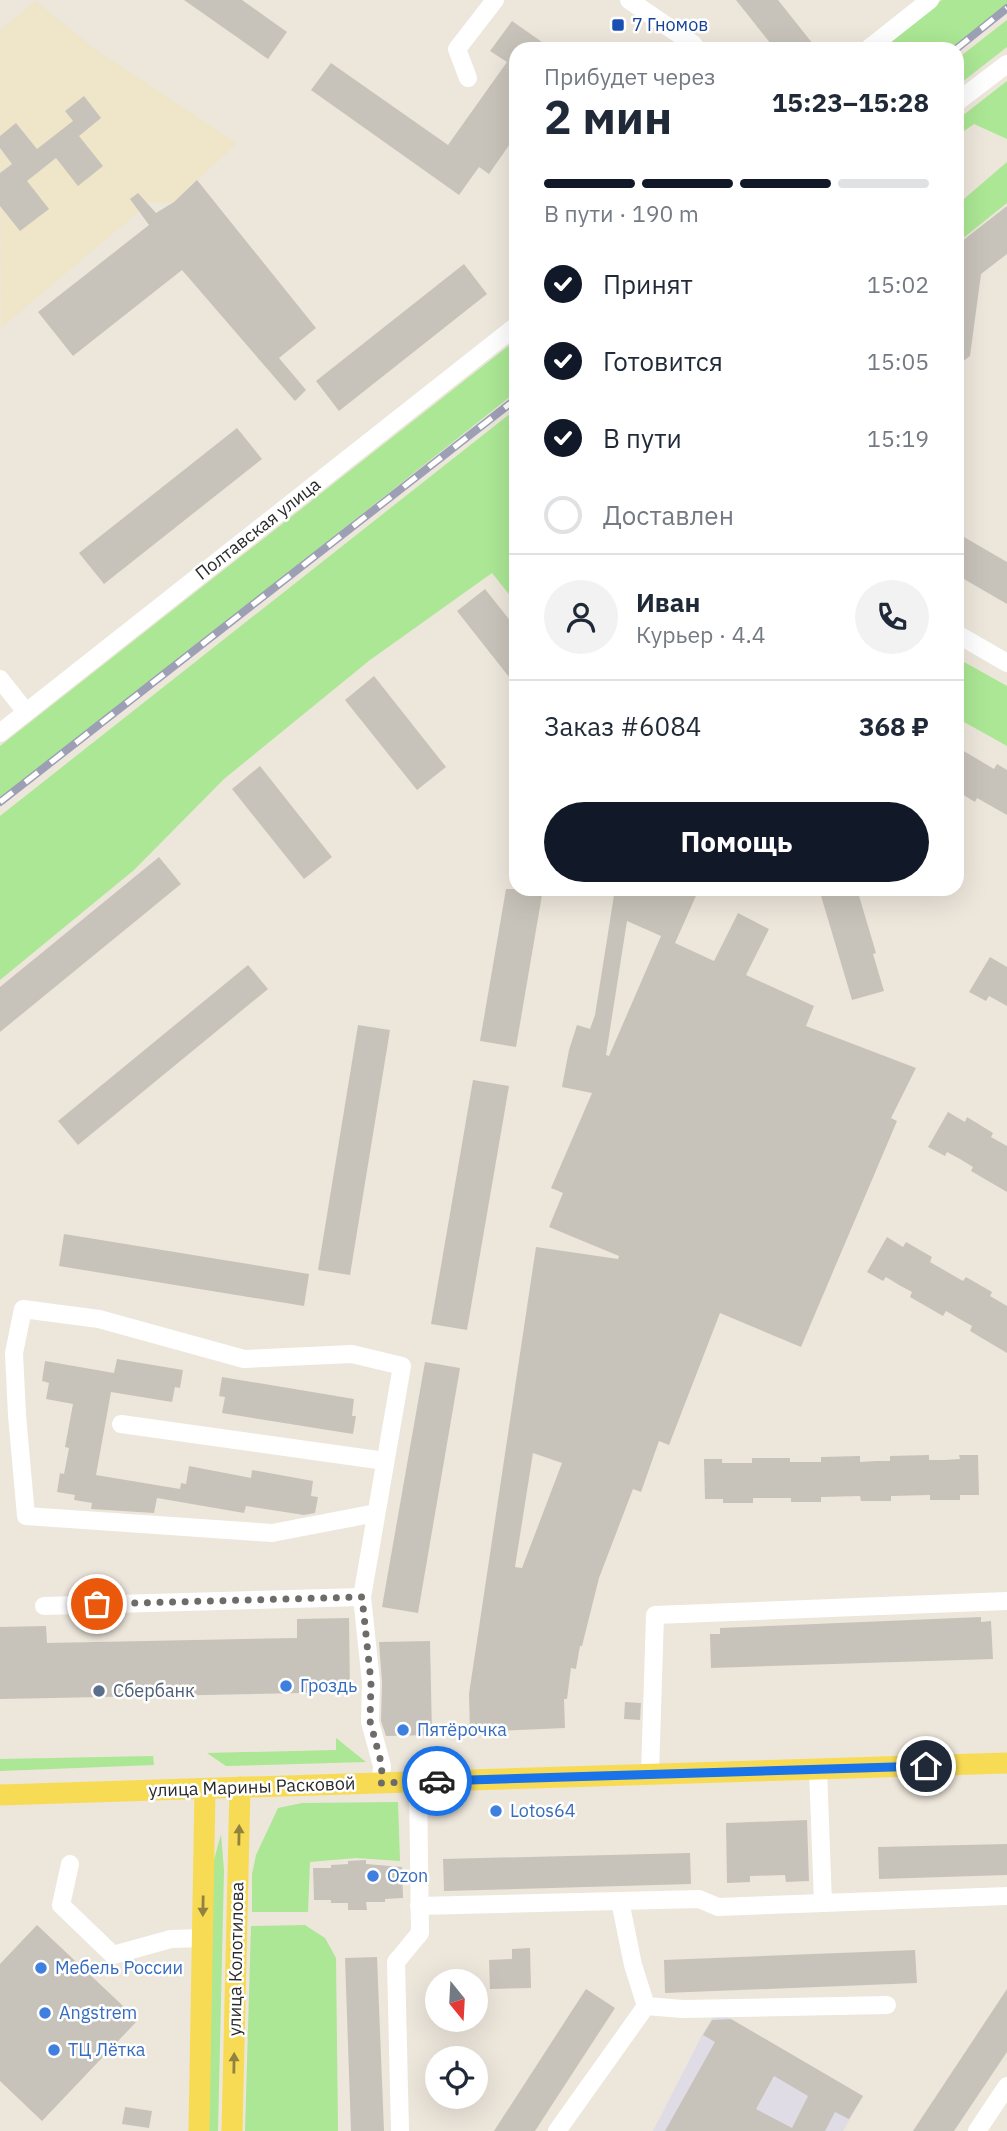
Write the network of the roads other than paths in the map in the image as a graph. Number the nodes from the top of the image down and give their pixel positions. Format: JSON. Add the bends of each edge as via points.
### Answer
{"nodes":[{"id":1,"x":495,"y":0,"type":"edge"},
{"id":2,"x":629,"y":0,"type":"edge"},
{"id":3,"x":930,"y":0,"type":"edge"},
{"id":4,"x":690,"y":42,"type":"edge"},
{"id":5,"x":877,"y":42,"type":"edge"},
{"id":6,"x":1007,"y":64,"type":"edge"},
{"id":7,"x":468,"y":78,"type":"dead end"},
{"id":8,"x":964,"y":98,"type":"edge"},
{"id":9,"x":509,"y":332,"type":"edge"},
{"id":10,"x":964,"y":638,"type":"edge"},
{"id":11,"x":1007,"y":663,"type":"edge"},
{"id":12,"x":0,"y":679,"type":"edge"},
{"id":13,"x":26,"y":712,"type":"junction"},
{"id":14,"x":0,"y":733,"type":"edge"},
{"id":15,"x":121,"y":1424,"type":"dead end"},
{"id":16,"x":385,"y":1461,"type":"junction"},
{"id":17,"x":376,"y":1513,"type":"junction"},
{"id":18,"x":362,"y":1597,"type":"junction"},
{"id":19,"x":1007,"y":1601,"type":"edge"},
{"id":20,"x":44,"y":1606,"type":"dead end"},
{"id":21,"x":1007,"y":1763,"type":"edge"},
{"id":22,"x":817,"y":1769,"type":"junction"},
{"id":23,"x":650,"y":1774,"type":"junction"},
{"id":24,"x":418,"y":1782,"type":"junction"},
{"id":25,"x":381,"y":1783,"type":"junction"},
{"id":26,"x":240,"y":1787,"type":"junction"},
{"id":27,"x":205,"y":1789,"type":"junction"},
{"id":28,"x":0,"y":1795,"type":"edge"},
{"id":29,"x":70,"y":1864,"type":"dead end"},
{"id":30,"x":1007,"y":1896,"type":"edge"},
{"id":31,"x":620,"y":1901,"type":"junction"},
{"id":32,"x":823,"y":1903,"type":"junction"},
{"id":33,"x":419,"y":1906,"type":"junction"},
{"id":34,"x":202,"y":1938,"type":"junction"},
{"id":35,"x":646,"y":2006,"type":"junction"},
{"id":36,"x":887,"y":2006,"type":"dead end"},
{"id":37,"x":1007,"y":2086,"type":"edge"},
{"id":38,"x":200,"y":2131,"type":"edge"},
{"id":39,"x":232,"y":2131,"type":"edge"},
{"id":40,"x":400,"y":2131,"type":"edge"},
{"id":41,"x":556,"y":2131,"type":"edge"},
{"id":42,"x":977,"y":2131,"type":"edge"}],
"edges":[{"from":1,"to":7,"type":"street","via":[[457,49]]},
{"from":2,"to":4,"type":"street"},
{"from":3,"to":5,"type":"street"},
{"from":6,"to":8,"type":"street"},
{"from":9,"to":13,"type":"street","name":"Полтавская улица"},
{"from":10,"to":11,"type":"street"},
{"from":12,"to":13,"type":"street"},
{"from":13,"to":14,"type":"street","name":"Полтавская улица"},
{"from":15,"to":16,"type":"street"},
{"from":16,"to":17,"type":"street"},
{"from":16,"to":17,"type":"street","via":[[402,1366],[352,1354],[244,1359],[99,1319],[23,1309],[14,1353],[26,1516],[272,1533]]},
{"from":17,"to":18,"type":"street"},
{"from":18,"to":20,"type":"street"},
{"from":18,"to":25,"type":"street","via":[[371,1682],[370,1721],[382,1766]]},
{"from":19,"to":23,"type":"street","via":[[655,1615]]},
{"from":21,"to":22,"type":"main road","name":"улица Марины Расковой"},
{"from":22,"to":23,"type":"main road","name":"улица Марины Расковой"},
{"from":22,"to":32,"type":"street"},
{"from":23,"to":24,"type":"main road","name":"улица Марины Расковой"},
{"from":24,"to":25,"type":"main road","name":"улица Марины Расковой"},
{"from":24,"to":33,"type":"street"},
{"from":25,"to":26,"type":"main road","name":"улица Марины Расковой"},
{"from":26,"to":27,"type":"main road","name":"улица Марины Расковой"},
{"from":39,"to":26,"type":"main road","name":"улица Колотилова","one_way":true},
{"from":27,"to":28,"type":"main road","name":"улица Марины Расковой"},
{"from":27,"to":34,"type":"main road","name":"улица Колотилова","one_way":true},
{"from":29,"to":34,"type":"street","via":[[61,1905],[113,1955],[171,1939]]},
{"from":30,"to":32,"type":"street"},
{"from":31,"to":32,"type":"street","via":[[699,1899],[718,1906]]},
{"from":31,"to":33,"type":"street"},
{"from":31,"to":35,"type":"street"},
{"from":33,"to":40,"type":"street","via":[[420,1933],[396,1962]]},
{"from":34,"to":38,"type":"main road","name":"улица Колотилова"},
{"from":35,"to":36,"type":"street"},
{"from":35,"to":41,"type":"street"},
{"from":37,"to":42,"type":"street"}]}
